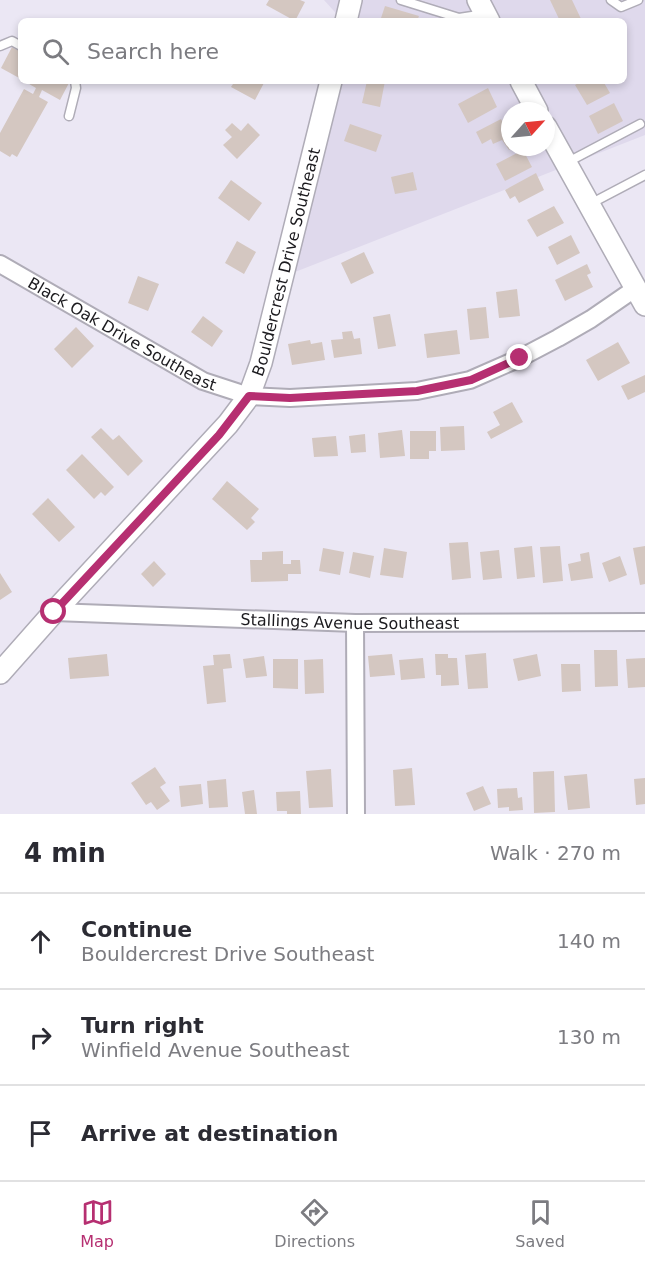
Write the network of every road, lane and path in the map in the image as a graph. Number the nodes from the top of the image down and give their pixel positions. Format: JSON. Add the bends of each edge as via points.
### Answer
{"nodes":[{"id":1,"x":351,"y":0,"type":"edge"},
{"id":2,"x":401,"y":0,"type":"edge"},
{"id":3,"x":611,"y":0,"type":"edge"},
{"id":4,"x":638,"y":0,"type":"edge"},
{"id":5,"x":484,"y":12,"type":"edge"},
{"id":6,"x":347,"y":18,"type":"edge"},
{"id":7,"x":18,"y":44,"type":"edge"},
{"id":8,"x":0,"y":46,"type":"edge"},
{"id":9,"x":75,"y":84,"type":"edge"},
{"id":10,"x":330,"y":84,"type":"edge"},
{"id":11,"x":523,"y":84,"type":"edge"},
{"id":12,"x":532,"y":102,"type":"edge"},
{"id":13,"x":69,"y":116,"type":"dead end"},
{"id":14,"x":640,"y":124,"type":"dead end"},
{"id":15,"x":555,"y":144,"type":"edge"},
{"id":16,"x":565,"y":163,"type":"junction"},
{"id":17,"x":645,"y":175,"type":"edge"},
{"id":18,"x":588,"y":205,"type":"junction"},
{"id":19,"x":0,"y":264,"type":"edge"},
{"id":20,"x":640,"y":297,"type":"edge"},
{"id":21,"x":249,"y":396,"type":"junction"},
{"id":22,"x":54,"y":612,"type":"junction"},
{"id":23,"x":645,"y":622,"type":"edge"},
{"id":24,"x":355,"y":623,"type":"junction"},
{"id":25,"x":0,"y":673,"type":"edge"},
{"id":26,"x":356,"y":814,"type":"edge"}],
"edges":[{"from":1,"to":6,"type":"street"},
{"from":2,"to":5,"type":"lane","via":[[459,18]]},
{"from":3,"to":4,"type":"lane","via":[[621,7]]},
{"from":7,"to":8,"type":"lane","via":[[12,41]]},
{"from":9,"to":13,"type":"lane"},
{"from":10,"to":21,"type":"street","name":"Bouldercrest Drive Southeast","via":[[261,363]]},
{"from":11,"to":12,"type":"street"},
{"from":14,"to":16,"type":"lane"},
{"from":15,"to":16,"type":"street"},
{"from":16,"to":18,"type":"street"},
{"from":17,"to":18,"type":"lane"},
{"from":18,"to":20,"type":"street"},
{"from":19,"to":21,"type":"street","name":"Black Oak Drive Southeast","via":[[203,381]]},
{"from":20,"to":21,"type":"street","name":"Black Oak Drive Southeast","via":[[471,380],[417,391],[290,398]]},
{"from":21,"to":22,"type":"street","name":"Bouldercrest Drive Southeast","via":[[219,435]]},
{"from":22,"to":24,"type":"street","name":"Stallings Avenue Southeast"},
{"from":22,"to":25,"type":"street","name":"Bouldercrest Drive Southeast"},
{"from":23,"to":24,"type":"street","name":"Stallings Avenue Southeast"},
{"from":24,"to":26,"type":"street"}]}
